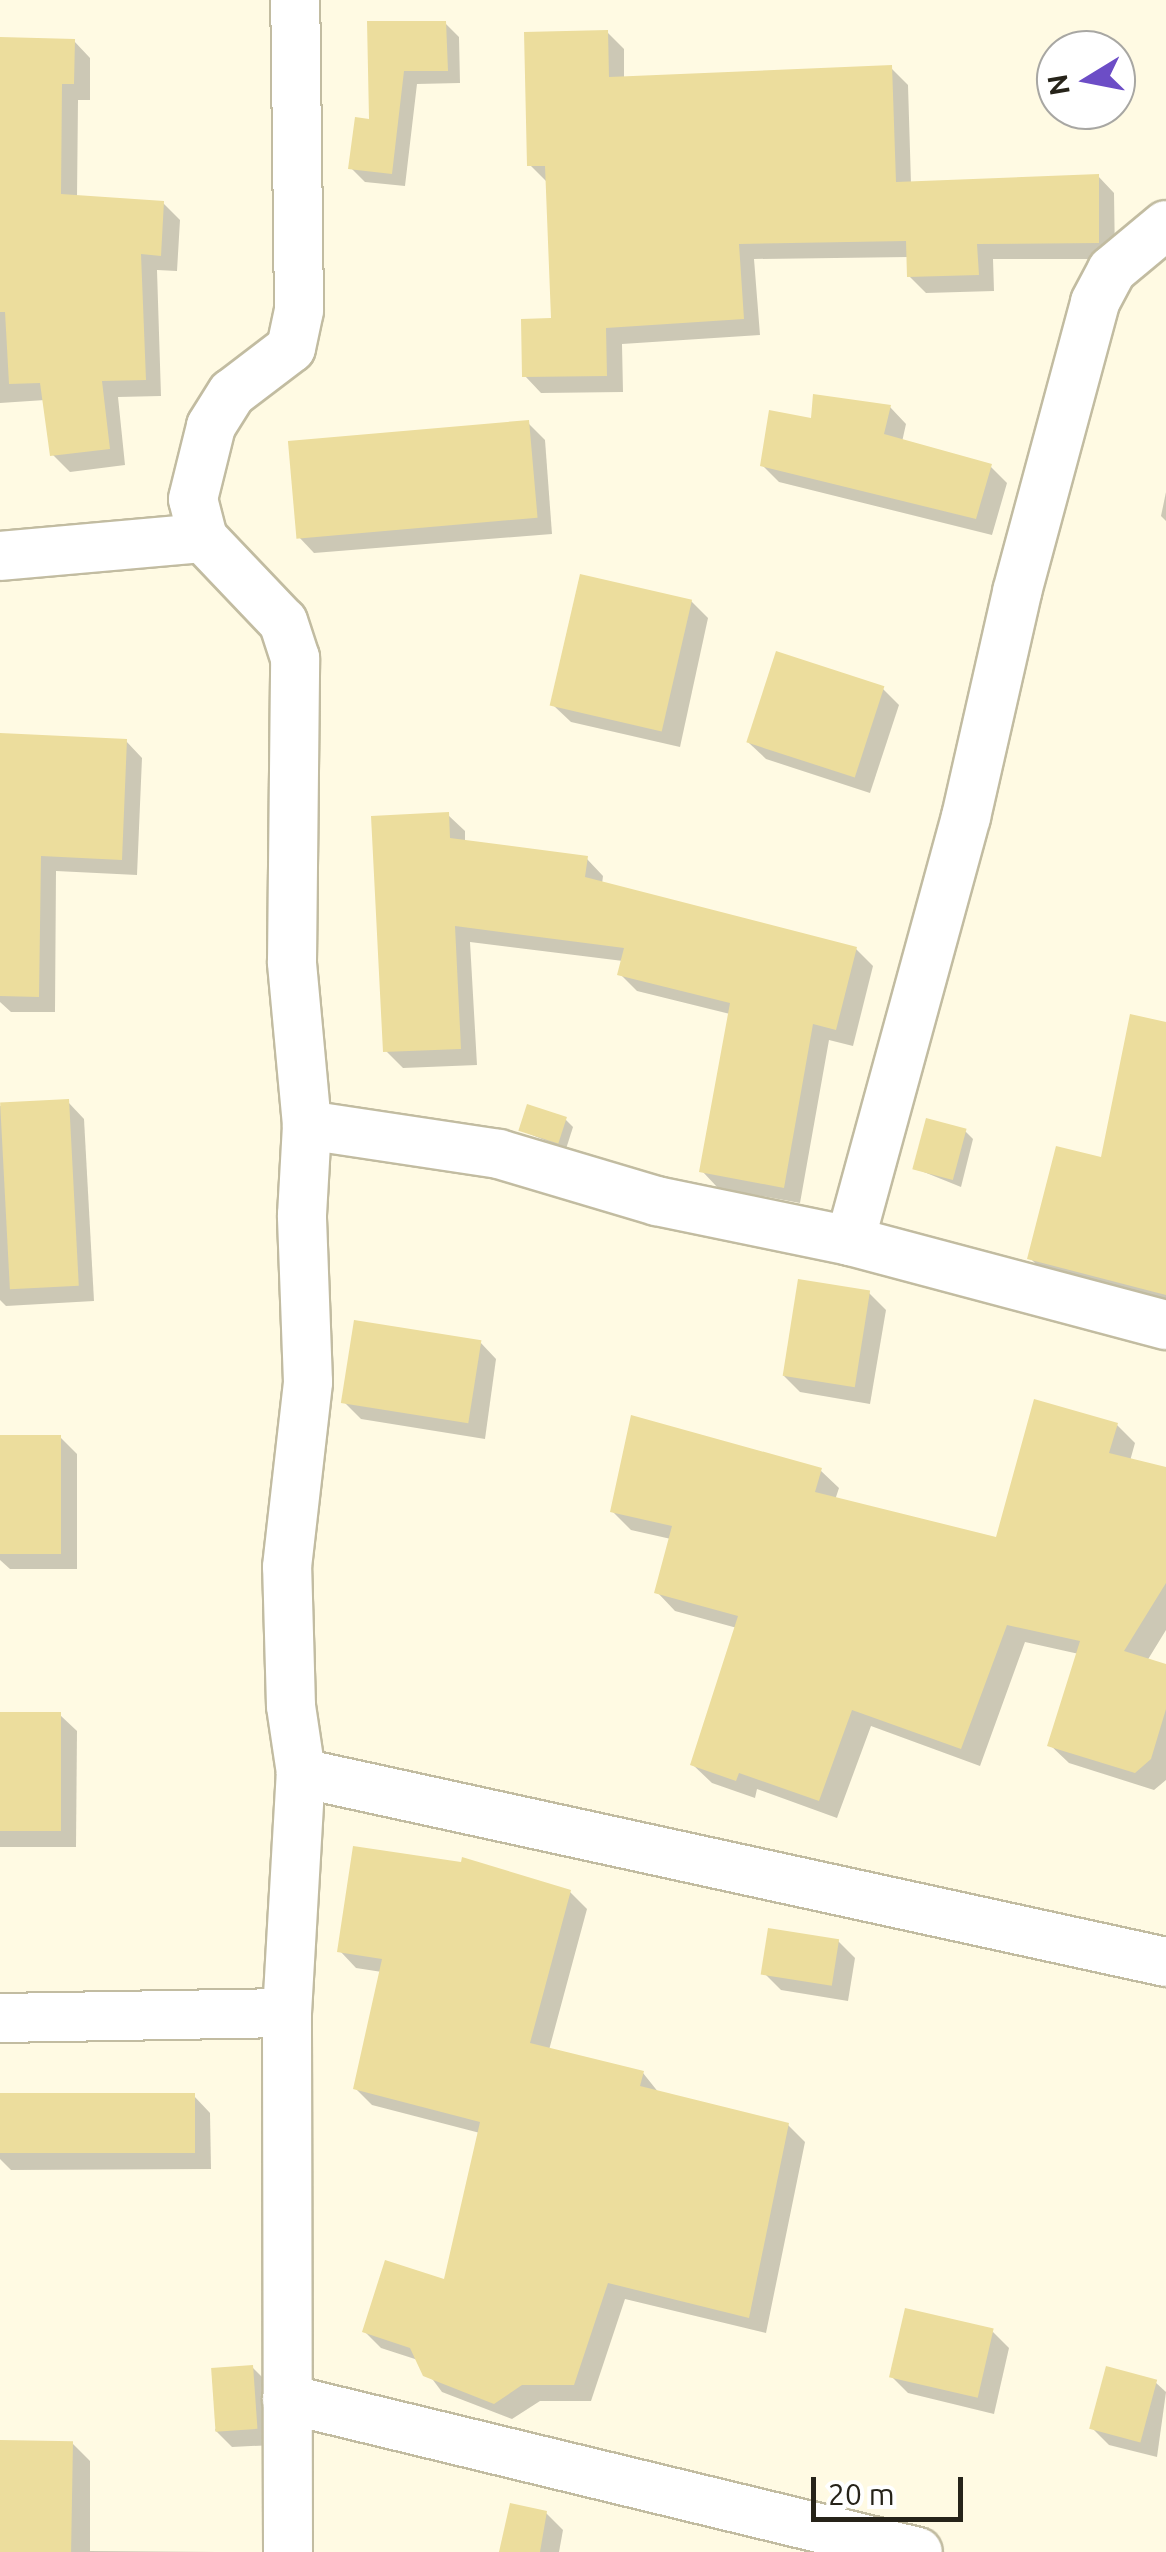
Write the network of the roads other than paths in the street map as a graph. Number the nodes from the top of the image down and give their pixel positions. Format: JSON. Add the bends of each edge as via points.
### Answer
{"nodes":[{"id":1,"x":295,"y":0,"type":"edge"},
{"id":2,"x":1166,"y":226,"type":"edge"},
{"id":3,"x":203,"y":538,"type":"junction"},
{"id":4,"x":0,"y":556,"type":"edge"},
{"id":5,"x":307,"y":1125,"type":"junction"},
{"id":6,"x":850,"y":1240,"type":"junction"},
{"id":7,"x":1166,"y":1325,"type":"edge"},
{"id":8,"x":301,"y":1773,"type":"junction"},
{"id":9,"x":1166,"y":1962,"type":"edge"},
{"id":10,"x":287,"y":2014,"type":"junction"},
{"id":11,"x":0,"y":2018,"type":"edge"},
{"id":12,"x":288,"y":2398,"type":"junction"},
{"id":13,"x":288,"y":2552,"type":"edge"},
{"id":14,"x":918,"y":2552,"type":"edge"}],
"edges":[{"from":1,"to":3,"type":"street","via":[[300,310],[291,348],[232,393],[211,426],[193,499]]},
{"from":2,"to":6,"type":"street","via":[[1112,270],[1095,302],[1017,592],[966,817]]},
{"from":3,"to":4,"type":"street"},
{"from":3,"to":5,"type":"street","via":[[283,622],[295,658],[292,962]]},
{"from":5,"to":6,"type":"street","via":[[499,1154],[657,1200]]},
{"from":5,"to":8,"type":"street","via":[[302,1215],[308,1382],[287,1567],[291,1706]]},
{"from":6,"to":7,"type":"street"},
{"from":8,"to":9,"type":"street"},
{"from":8,"to":10,"type":"street"},
{"from":10,"to":11,"type":"street"},
{"from":10,"to":12,"type":"street"},
{"from":12,"to":13,"type":"street"},
{"from":12,"to":14,"type":"street"}]}
